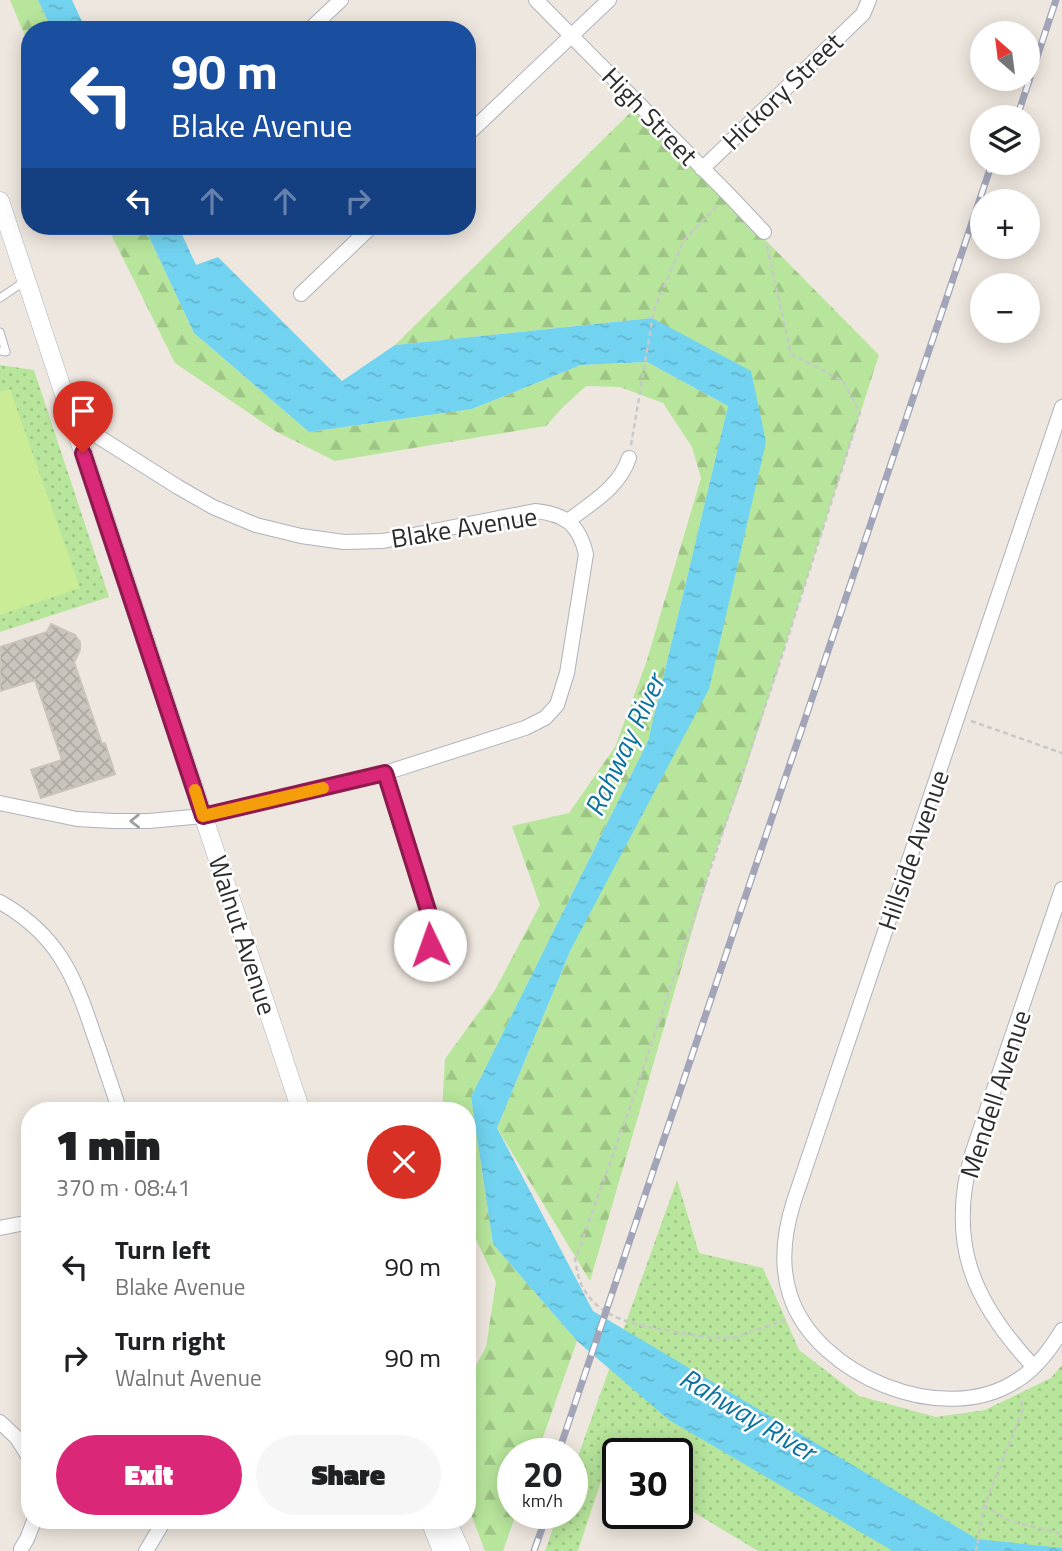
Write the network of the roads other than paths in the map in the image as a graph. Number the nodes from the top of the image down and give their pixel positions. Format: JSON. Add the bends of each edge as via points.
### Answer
{"nodes":[{"id":1,"x":341,"y":0,"type":"edge"},
{"id":2,"x":536,"y":0,"type":"edge"},
{"id":3,"x":609,"y":0,"type":"edge"},
{"id":4,"x":866,"y":7,"type":"edge"},
{"id":5,"x":319,"y":21,"type":"edge"},
{"id":6,"x":572,"y":35,"type":"junction"},
{"id":7,"x":476,"y":126,"type":"edge"},
{"id":8,"x":702,"y":169,"type":"junction"},
{"id":9,"x":0,"y":201,"type":"edge"},
{"id":10,"x":764,"y":232,"type":"road end"},
{"id":11,"x":363,"y":235,"type":"edge"},
{"id":12,"x":26,"y":281,"type":"junction"},
{"id":13,"x":301,"y":294,"type":"dead end"},
{"id":14,"x":0,"y":298,"type":"edge"},
{"id":15,"x":0,"y":332,"type":"edge"},
{"id":16,"x":0,"y":352,"type":"edge"},
{"id":17,"x":1062,"y":407,"type":"edge"},
{"id":18,"x":72,"y":420,"type":"junction"},
{"id":19,"x":629,"y":458,"type":"road end"},
{"id":20,"x":568,"y":521,"type":"junction"},
{"id":21,"x":385,"y":773,"type":"junction"},
{"id":22,"x":0,"y":803,"type":"edge"},
{"id":23,"x":203,"y":816,"type":"junction"},
{"id":24,"x":1062,"y":889,"type":"edge"},
{"id":25,"x":0,"y":902,"type":"edge"},
{"id":26,"x":430,"y":945,"type":"dead end"},
{"id":27,"x":117,"y":1102,"type":"edge"},
{"id":28,"x":298,"y":1102,"type":"edge"},
{"id":29,"x":21,"y":1224,"type":"edge"},
{"id":30,"x":0,"y":1228,"type":"edge"},
{"id":31,"x":1062,"y":1330,"type":"edge"},
{"id":32,"x":1034,"y":1367,"type":"junction"},
{"id":33,"x":0,"y":1422,"type":"edge"},
{"id":34,"x":21,"y":1444,"type":"edge"},
{"id":35,"x":31,"y":1529,"type":"edge"},
{"id":36,"x":159,"y":1529,"type":"edge"},
{"id":37,"x":433,"y":1529,"type":"edge"},
{"id":38,"x":451,"y":1529,"type":"edge"},
{"id":39,"x":25,"y":1550,"type":"edge"},
{"id":40,"x":146,"y":1551,"type":"edge"},
{"id":41,"x":442,"y":1551,"type":"edge"},
{"id":42,"x":461,"y":1551,"type":"edge"}],
"edges":[{"from":1,"to":5,"type":"street"},
{"from":2,"to":6,"type":"street","name":"High Street"},
{"from":3,"to":6,"type":"street"},
{"from":4,"to":8,"type":"street","name":"Hickory Street"},
{"from":6,"to":7,"type":"street"},
{"from":6,"to":8,"type":"street","name":"High Street"},
{"from":8,"to":10,"type":"street","name":"High Street"},
{"from":9,"to":12,"type":"street","name":"Walnut Avenue"},
{"from":11,"to":13,"type":"street"},
{"from":12,"to":14,"type":"lane"},
{"from":12,"to":18,"type":"street","name":"Walnut Avenue"},
{"from":15,"to":16,"type":"lane","via":[[6,352]]},
{"from":17,"to":32,"type":"street","name":"Hillside Avenue","via":[[790,1215],[784,1264],[799,1315],[846,1366],[873,1380],[936,1399],[965,1399],[1016,1382]]},
{"from":18,"to":20,"type":"street","name":"Blake Avenue","via":[[213,507],[256,525],[301,536],[383,541],[535,511]]},
{"from":18,"to":23,"type":"street","name":"Walnut Avenue"},
{"from":19,"to":20,"type":"street","via":[[615,485]]},
{"from":20,"to":21,"type":"street","name":"Blake Avenue","via":[[583,540],[586,554],[567,673],[557,705],[545,718],[525,728]]},
{"from":21,"to":23,"type":"street","name":"Blake Avenue"},
{"from":21,"to":26,"type":"street","via":[[432,923]]},
{"from":23,"to":22,"type":"street","name":"Blake Avenue","one_way":true,"via":[[149,821],[76,819]]},
{"from":23,"to":28,"type":"street","name":"Walnut Avenue"},
{"from":24,"to":32,"type":"street","name":"Mendell Avenue","via":[[972,1154],[963,1199],[966,1248],[978,1289],[1000,1328]]},
{"from":25,"to":27,"type":"street","via":[[41,933],[64,962],[81,996]]},
{"from":29,"to":30,"type":"street"},
{"from":31,"to":32,"type":"street","name":"Hillside Avenue"},
{"from":33,"to":34,"type":"street"},
{"from":35,"to":39,"type":"street"},
{"from":36,"to":40,"type":"street"},
{"from":37,"to":41,"type":"street"},
{"from":38,"to":42,"type":"street"}]}
